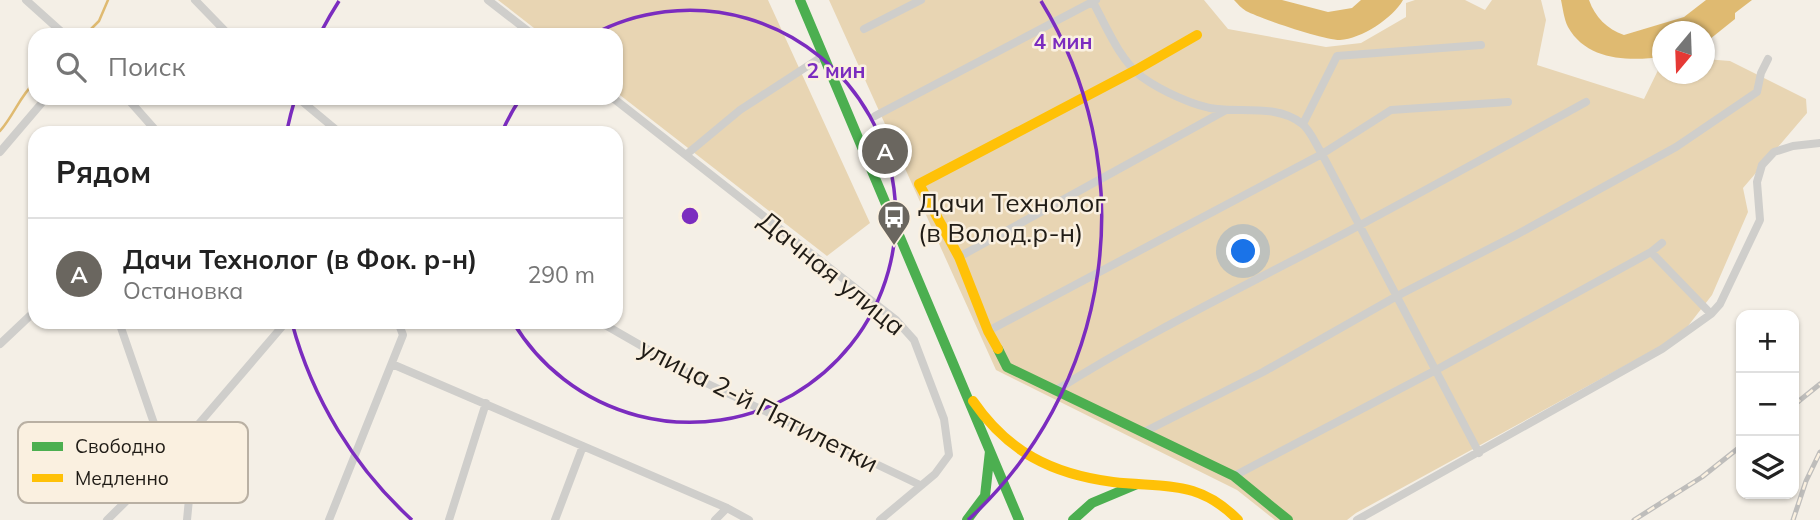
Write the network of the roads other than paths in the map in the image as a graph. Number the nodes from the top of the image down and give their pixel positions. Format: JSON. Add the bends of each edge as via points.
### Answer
{"nodes":[{"id":1,"x":26,"y":0,"type":"edge"},
{"id":2,"x":195,"y":0,"type":"edge"},
{"id":3,"x":488,"y":0,"type":"edge"},
{"id":4,"x":800,"y":0,"type":"edge"},
{"id":5,"x":920,"y":0,"type":"edge"},
{"id":6,"x":1094,"y":1,"type":"edge"},
{"id":7,"x":57,"y":28,"type":"edge"},
{"id":8,"x":222,"y":28,"type":"edge"},
{"id":9,"x":524,"y":28,"type":"edge"},
{"id":10,"x":864,"y":29,"type":"dead end"},
{"id":11,"x":1197,"y":35,"type":"dead end"},
{"id":12,"x":1481,"y":46,"type":"dead end"},
{"id":13,"x":823,"y":56,"type":"junction"},
{"id":14,"x":1768,"y":59,"type":"dead end"},
{"id":15,"x":1136,"y":70,"type":"junction"},
{"id":16,"x":1508,"y":102,"type":"dead end"},
{"id":17,"x":1586,"y":102,"type":"dead end"},
{"id":18,"x":40,"y":105,"type":"edge"},
{"id":19,"x":133,"y":105,"type":"edge"},
{"id":20,"x":306,"y":105,"type":"edge"},
{"id":21,"x":622,"y":105,"type":"edge"},
{"id":22,"x":1228,"y":109,"type":"junction"},
{"id":23,"x":875,"y":116,"type":"dead end"},
{"id":24,"x":1303,"y":124,"type":"junction"},
{"id":25,"x":152,"y":126,"type":"edge"},
{"id":26,"x":332,"y":126,"type":"edge"},
{"id":27,"x":1820,"y":143,"type":"edge"},
{"id":28,"x":0,"y":152,"type":"edge"},
{"id":29,"x":687,"y":154,"type":"junction"},
{"id":30,"x":1322,"y":154,"type":"junction"},
{"id":31,"x":1360,"y":226,"type":"junction"},
{"id":32,"x":1662,"y":243,"type":"dead end"},
{"id":33,"x":1651,"y":252,"type":"junction"},
{"id":34,"x":958,"y":257,"type":"junction"},
{"id":35,"x":1397,"y":296,"type":"junction"},
{"id":36,"x":1712,"y":314,"type":"junction"},
{"id":37,"x":28,"y":318,"type":"edge"},
{"id":38,"x":121,"y":329,"type":"edge"},
{"id":39,"x":280,"y":329,"type":"edge"},
{"id":40,"x":401,"y":329,"type":"edge"},
{"id":41,"x":612,"y":329,"type":"edge"},
{"id":42,"x":988,"y":331,"type":"junction"},
{"id":43,"x":0,"y":344,"type":"edge"},
{"id":44,"x":392,"y":364,"type":"junction"},
{"id":45,"x":1436,"y":370,"type":"junction"},
{"id":46,"x":960,"y":377,"type":"junction"},
{"id":47,"x":1055,"y":391,"type":"junction"},
{"id":48,"x":486,"y":403,"type":"junction"},
{"id":49,"x":154,"y":422,"type":"edge"},
{"id":50,"x":200,"y":422,"type":"edge"},
{"id":51,"x":1142,"y":433,"type":"junction"},
{"id":52,"x":583,"y":446,"type":"junction"},
{"id":53,"x":990,"y":448,"type":"junction"},
{"id":54,"x":1479,"y":453,"type":"junction"},
{"id":55,"x":1234,"y":476,"type":"junction"},
{"id":56,"x":1137,"y":484,"type":"junction"},
{"id":57,"x":920,"y":485,"type":"junction"},
{"id":58,"x":124,"y":503,"type":"edge"},
{"id":59,"x":727,"y":508,"type":"junction"},
{"id":60,"x":107,"y":520,"type":"edge"},
{"id":61,"x":329,"y":520,"type":"edge"},
{"id":62,"x":449,"y":520,"type":"edge"},
{"id":63,"x":555,"y":520,"type":"edge"},
{"id":64,"x":715,"y":520,"type":"edge"},
{"id":65,"x":749,"y":520,"type":"edge"},
{"id":66,"x":880,"y":520,"type":"edge"},
{"id":67,"x":967,"y":520,"type":"edge"},
{"id":68,"x":1019,"y":520,"type":"edge"},
{"id":69,"x":1073,"y":520,"type":"edge"},
{"id":70,"x":1238,"y":520,"type":"edge"},
{"id":71,"x":1288,"y":520,"type":"edge"},
{"id":72,"x":1357,"y":520,"type":"edge"}],
"edges":[{"from":1,"to":7,"type":"street"},
{"from":2,"to":8,"type":"street"},
{"from":3,"to":9,"type":"street"},
{"from":4,"to":13,"type":"street"},
{"from":5,"to":10,"type":"street"},
{"from":6,"to":15,"type":"street","via":[[1125,59]]},
{"from":6,"to":23,"type":"street"},
{"from":11,"to":15,"type":"street"},
{"from":12,"to":24,"type":"street","via":[[1337,56]]},
{"from":13,"to":29,"type":"street","via":[[740,110]]},
{"from":13,"to":46,"type":"street"},
{"from":14,"to":35,"type":"street","via":[[1757,92],[1686,140]]},
{"from":15,"to":22,"type":"street","via":[[1176,96]]},
{"from":15,"to":34,"type":"street","via":[[919,184]]},
{"from":16,"to":30,"type":"street","via":[[1391,110]]},
{"from":17,"to":31,"type":"street"},
{"from":18,"to":28,"type":"street"},
{"from":19,"to":25,"type":"street"},
{"from":20,"to":26,"type":"street"},
{"from":21,"to":29,"type":"street","name":"Дачная улица"},
{"from":22,"to":24,"type":"street","via":[[1288,115]]},
{"from":22,"to":34,"type":"street"},
{"from":24,"to":30,"type":"street"},
{"from":27,"to":36,"type":"street","via":[[1773,152],[1762,165],[1757,182],[1760,220]]},
{"from":29,"to":57,"type":"street","name":"Дачная улица","via":[[896,320],[914,340],[944,419],[949,455]]},
{"from":30,"to":31,"type":"street"},
{"from":30,"to":42,"type":"street"},
{"from":31,"to":35,"type":"street"},
{"from":31,"to":47,"type":"street"},
{"from":32,"to":33,"type":"street"},
{"from":33,"to":36,"type":"street"},
{"from":33,"to":45,"type":"street"},
{"from":34,"to":42,"type":"street"},
{"from":35,"to":45,"type":"street"},
{"from":35,"to":51,"type":"street","via":[[1263,372]]},
{"from":36,"to":54,"type":"street","via":[[1662,349]]},
{"from":37,"to":43,"type":"street"},
{"from":38,"to":49,"type":"street"},
{"from":39,"to":50,"type":"street"},
{"from":40,"to":44,"type":"street","via":[[403,335]]},
{"from":41,"to":57,"type":"street","name":"улица 2-й Пятилетки","via":[[706,383]]},
{"from":42,"to":47,"type":"street","via":[[1007,367]]},
{"from":44,"to":48,"type":"street"},
{"from":44,"to":61,"type":"street"},
{"from":45,"to":54,"type":"street"},
{"from":45,"to":55,"type":"street"},
{"from":46,"to":53,"type":"street"},
{"from":46,"to":56,"type":"street","via":[[995,432],[1041,465],[1083,478]]},
{"from":47,"to":51,"type":"street"},
{"from":48,"to":52,"type":"street"},
{"from":48,"to":62,"type":"street"},
{"from":51,"to":55,"type":"street"},
{"from":52,"to":59,"type":"street"},
{"from":52,"to":63,"type":"street"},
{"from":53,"to":67,"type":"street","via":[[985,496]]},
{"from":53,"to":68,"type":"street"},
{"from":54,"to":72,"type":"street"},
{"from":55,"to":71,"type":"street"},
{"from":56,"to":69,"type":"street","via":[[1092,503]]},
{"from":56,"to":70,"type":"street","via":[[1195,489],[1213,496]]},
{"from":57,"to":66,"type":"street","name":"Дачная улица"},
{"from":58,"to":60,"type":"street"},
{"from":59,"to":64,"type":"street"},
{"from":59,"to":65,"type":"street"}]}
